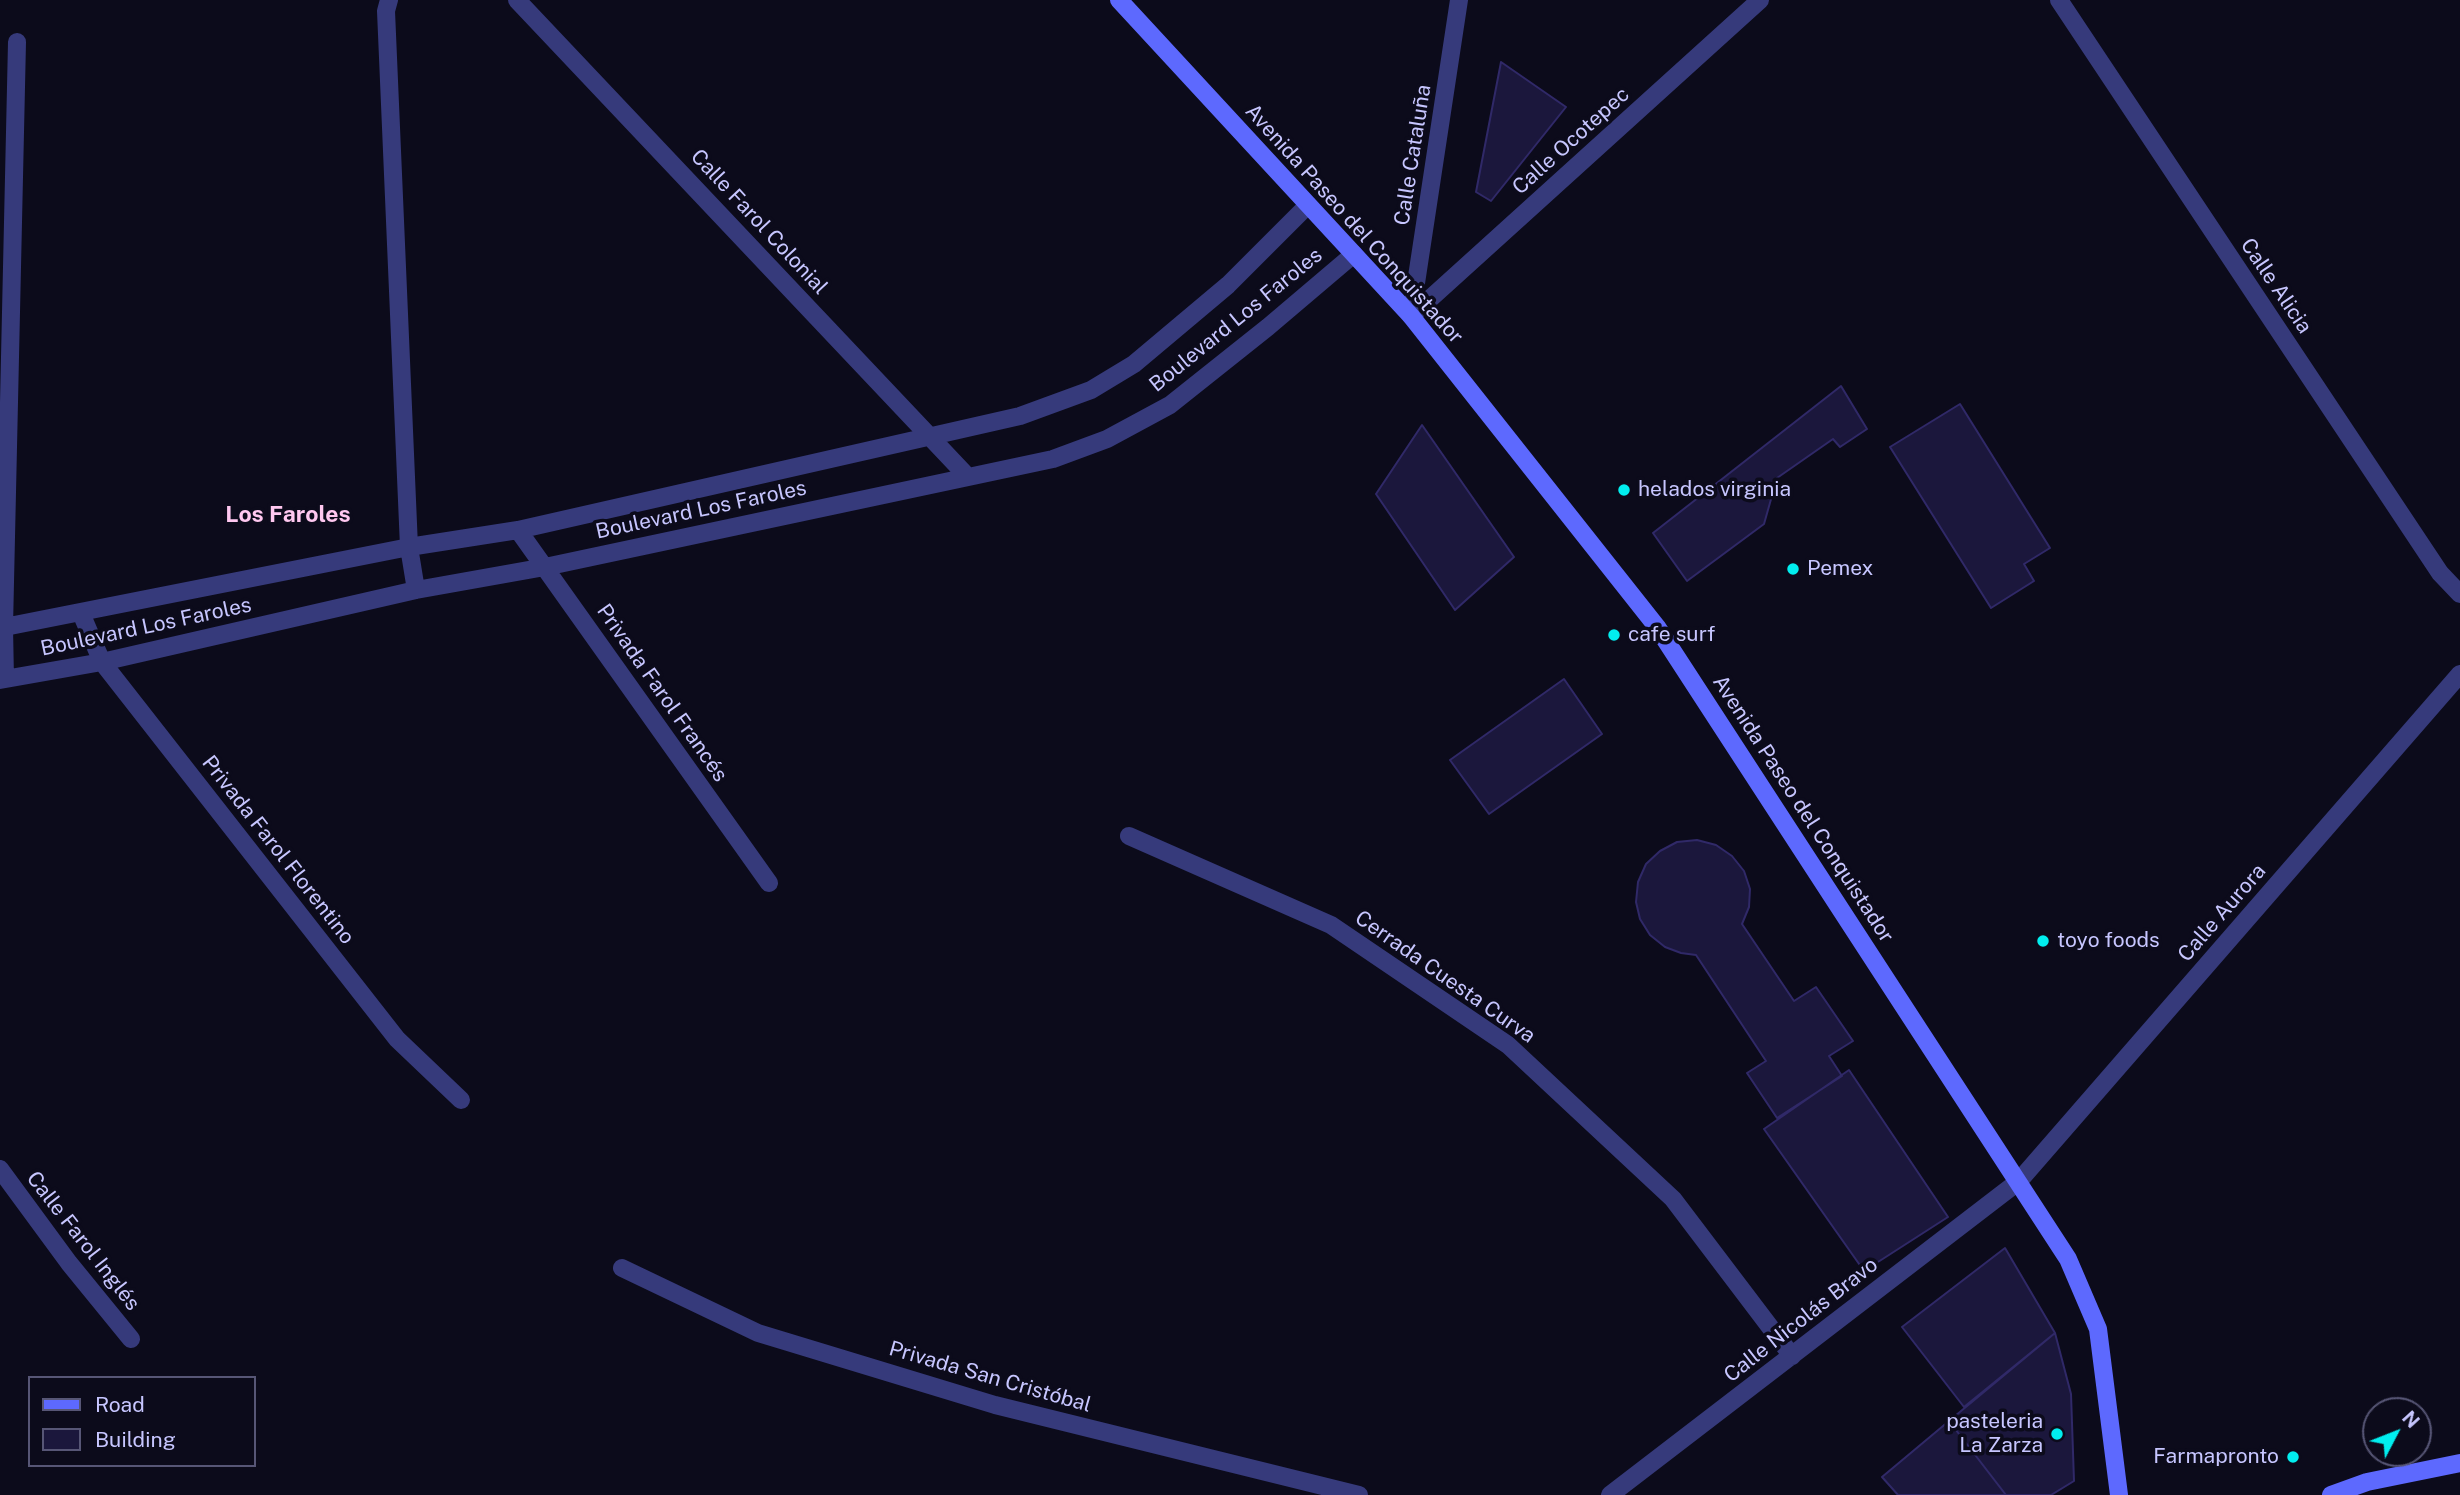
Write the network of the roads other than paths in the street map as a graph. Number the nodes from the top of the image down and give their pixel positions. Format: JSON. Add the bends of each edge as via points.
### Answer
{"nodes":[{"id":1,"x":389,"y":0,"type":"edge"},
{"id":2,"x":517,"y":0,"type":"edge"},
{"id":3,"x":1119,"y":0,"type":"edge"},
{"id":4,"x":1459,"y":0,"type":"edge"},
{"id":5,"x":1760,"y":0,"type":"edge"},
{"id":6,"x":2059,"y":0,"type":"edge"},
{"id":7,"x":17,"y":42,"type":"dead end"},
{"id":8,"x":1308,"y":205,"type":"junction"},
{"id":9,"x":1354,"y":254,"type":"junction"},
{"id":10,"x":1411,"y":316,"type":"junction"},
{"id":11,"x":930,"y":437,"type":"junction"},
{"id":12,"x":967,"y":476,"type":"junction"},
{"id":13,"x":518,"y":530,"type":"junction"},
{"id":14,"x":409,"y":547,"type":"junction"},
{"id":15,"x":545,"y":567,"type":"junction"},
{"id":16,"x":416,"y":590,"type":"junction"},
{"id":17,"x":2460,"y":594,"type":"edge"},
{"id":18,"x":81,"y":613,"type":"junction"},
{"id":19,"x":2,"y":627,"type":"edge"},
{"id":20,"x":102,"y":662,"type":"junction"},
{"id":21,"x":2460,"y":674,"type":"edge"},
{"id":22,"x":3,"y":680,"type":"edge"},
{"id":23,"x":1129,"y":836,"type":"dead end"},
{"id":24,"x":769,"y":883,"type":"dead end"},
{"id":25,"x":461,"y":1100,"type":"dead end"},
{"id":26,"x":0,"y":1169,"type":"edge"},
{"id":27,"x":2019,"y":1181,"type":"junction"},
{"id":28,"x":622,"y":1268,"type":"dead end"},
{"id":29,"x":131,"y":1339,"type":"dead end"},
{"id":30,"x":1792,"y":1356,"type":"junction"},
{"id":31,"x":2460,"y":1463,"type":"edge"},
{"id":32,"x":1359,"y":1495,"type":"edge"},
{"id":33,"x":1610,"y":1495,"type":"edge"},
{"id":34,"x":2119,"y":1495,"type":"edge"},
{"id":35,"x":2331,"y":1495,"type":"edge"}],
"edges":[{"from":1,"to":14,"type":"street"},
{"from":2,"to":11,"type":"street","name":"Calle Farol Colonial"},
{"from":3,"to":8,"type":"main road","name":"Avenida Paseo del Conquistador"},
{"from":4,"to":10,"type":"street","name":"Calle Cataluña"},
{"from":5,"to":10,"type":"street","name":"Calle Ocotepec"},
{"from":6,"to":17,"type":"street","name":"Calle Alicia","via":[[2432,561]]},
{"from":7,"to":19,"type":"street"},
{"from":8,"to":9,"type":"main road","name":"Avenida Paseo del Conquistador"},
{"from":8,"to":11,"type":"street","name":"Boulevard Los Faroles","via":[[1228,285],[1134,364],[1091,390],[1020,416]]},
{"from":9,"to":10,"type":"main road","name":"Avenida Paseo del Conquistador"},
{"from":9,"to":12,"type":"street","name":"Boulevard Los Faroles","via":[[1170,405],[1107,439],[1053,459]]},
{"from":10,"to":27,"type":"main road","name":"Avenida Paseo del Conquistador","via":[[1657,627]]},
{"from":11,"to":12,"type":"street","name":"Calle Farol Colonial"},
{"from":11,"to":13,"type":"street","name":"Boulevard Los Faroles"},
{"from":12,"to":15,"type":"street","name":"Boulevard Los Faroles"},
{"from":13,"to":14,"type":"street","name":"Boulevard Los Faroles"},
{"from":13,"to":15,"type":"street","name":"Privada Farol Francés"},
{"from":14,"to":16,"type":"street"},
{"from":14,"to":18,"type":"street","name":"Boulevard Los Faroles"},
{"from":15,"to":16,"type":"street","name":"Boulevard Los Faroles"},
{"from":15,"to":24,"type":"street","name":"Privada Farol Francés"},
{"from":16,"to":20,"type":"street","name":"Boulevard Los Faroles"},
{"from":18,"to":19,"type":"street","name":"Boulevard Los Faroles"},
{"from":18,"to":20,"type":"street","name":"Privada Farol Florentino"},
{"from":19,"to":22,"type":"street"},
{"from":20,"to":22,"type":"street","name":"Boulevard Los Faroles"},
{"from":20,"to":25,"type":"street","name":"Privada Farol Florentino","via":[[397,1039]]},
{"from":21,"to":27,"type":"street","name":"Calle Aurora"},
{"from":23,"to":30,"type":"street","name":"Cerrada Cuesta Curva","via":[[1331,925],[1508,1045],[1673,1199]]},
{"from":26,"to":29,"type":"street","name":"Calle Farol Inglés"},
{"from":27,"to":30,"type":"street","name":"Calle Nicolás Bravo"},
{"from":27,"to":34,"type":"main road","name":"Avenida Paseo del Conquistador","via":[[2068,1259],[2098,1329]]},
{"from":28,"to":32,"type":"street","name":"Privada San Cristóbal","via":[[758,1333],[995,1405]]},
{"from":30,"to":33,"type":"street","name":"Calle Nicolás Bravo"},
{"from":31,"to":35,"type":"main road","via":[[2367,1482]]}]}
